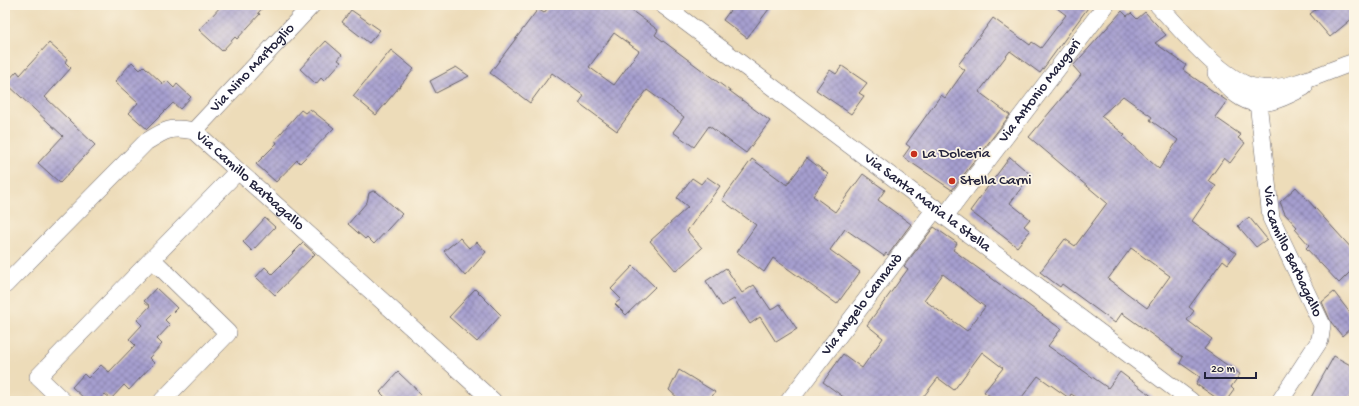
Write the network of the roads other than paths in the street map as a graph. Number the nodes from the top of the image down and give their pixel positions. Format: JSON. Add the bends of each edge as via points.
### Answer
{"nodes":[{"id":1,"x":312,"y":5,"type":"edge"},
{"id":2,"x":663,"y":5,"type":"edge"},
{"id":3,"x":1106,"y":5,"type":"edge"},
{"id":4,"x":1158,"y":5,"type":"edge"},
{"id":5,"x":1350,"y":63,"type":"edge"},
{"id":6,"x":1259,"y":96,"type":"junction"},
{"id":7,"x":194,"y":131,"type":"junction"},
{"id":8,"x":238,"y":171,"type":"junction"},
{"id":9,"x":941,"y":212,"type":"junction"},
{"id":10,"x":152,"y":259,"type":"junction"},
{"id":11,"x":5,"y":285,"type":"edge"},
{"id":12,"x":63,"y":401,"type":"edge"},
{"id":13,"x":162,"y":401,"type":"edge"},
{"id":14,"x":493,"y":401,"type":"edge"},
{"id":15,"x":789,"y":401,"type":"edge"},
{"id":16,"x":1191,"y":401,"type":"edge"},
{"id":17,"x":1280,"y":401,"type":"edge"}],
"edges":[{"from":1,"to":7,"type":"street","name":"Via Nino Martoglio"},
{"from":2,"to":9,"type":"street","name":"Via Santa Maria la Stella"},
{"from":3,"to":9,"type":"street","name":"Via Antonio Maugeri"},
{"from":4,"to":6,"type":"street","via":[[1193,42],[1226,87],[1237,96]]},
{"from":5,"to":6,"type":"street","via":[[1277,101]]},
{"from":6,"to":17,"type":"street","name":"Via Camillo Barbagallo","via":[[1271,218],[1322,325],[1320,340]]},
{"from":7,"to":8,"type":"street","name":"Via Camillo Barbagallo"},
{"from":7,"to":11,"type":"street","name":"Via Camillo Barbagallo","via":[[181,128],[164,130],[146,142]]},
{"from":8,"to":10,"type":"street"},
{"from":8,"to":14,"type":"street","name":"Via Camillo Barbagallo"},
{"from":9,"to":15,"type":"street","name":"Via Angelo Cannavò"},
{"from":9,"to":16,"type":"street","name":"Via Santa Maria la Stella"},
{"from":10,"to":12,"type":"street","via":[[38,377]]},
{"from":10,"to":13,"type":"street","via":[[228,333]]}]}
